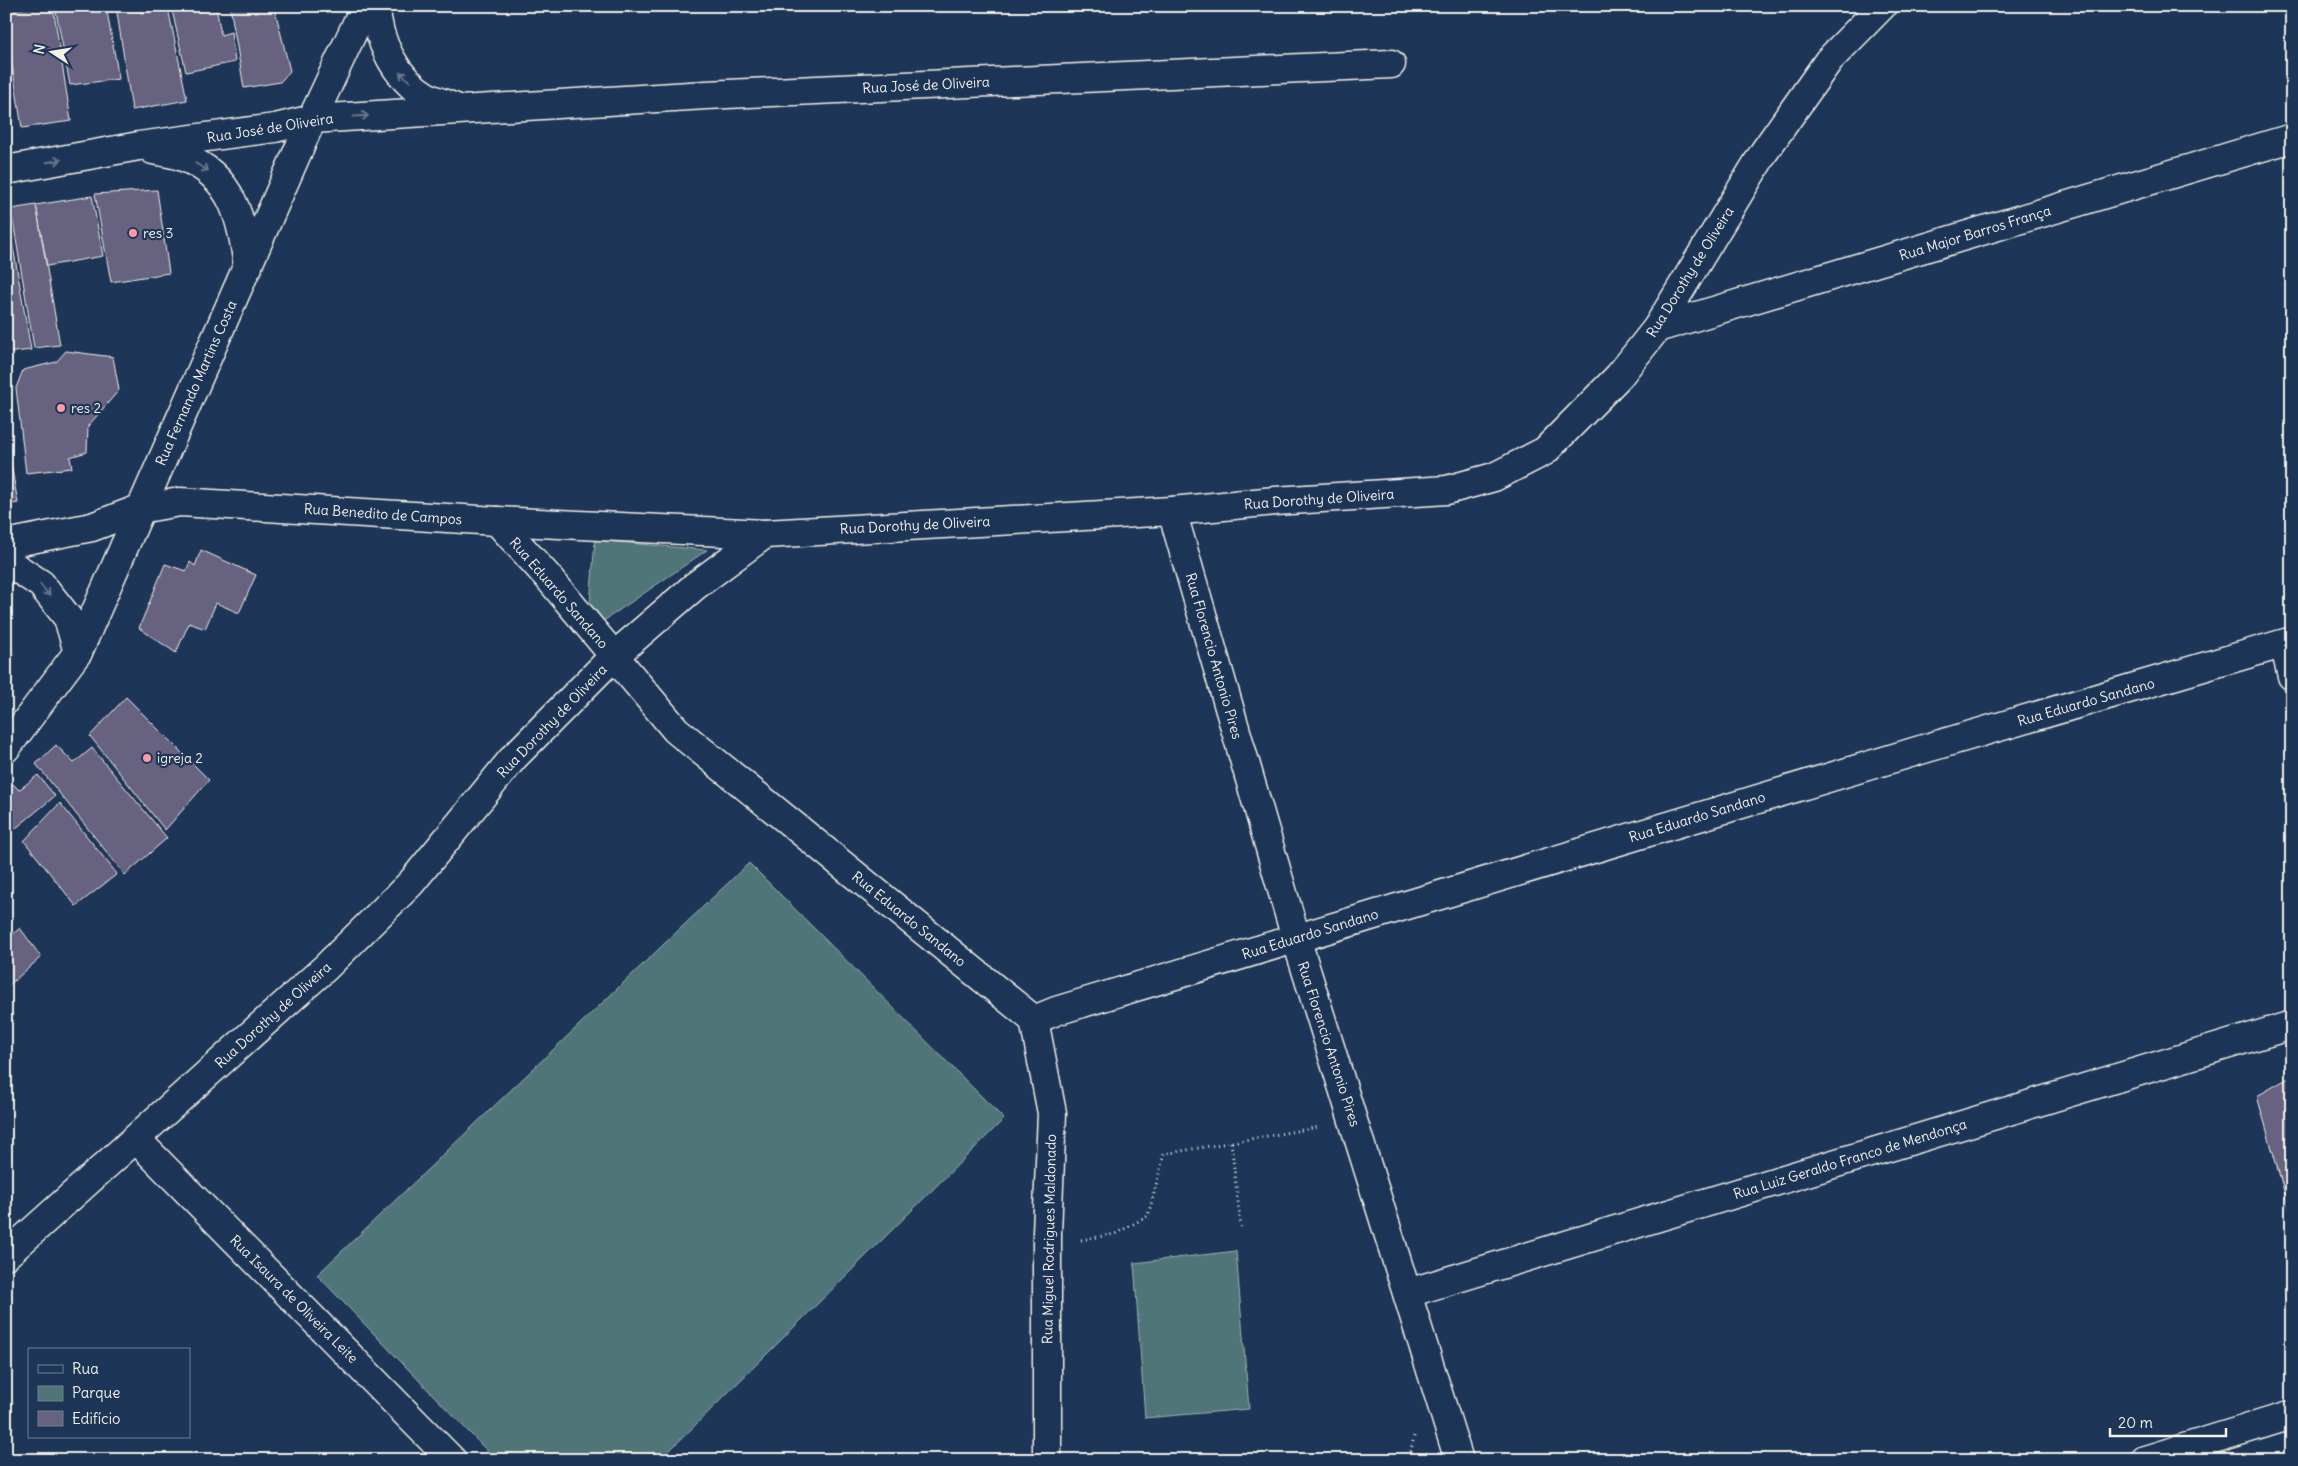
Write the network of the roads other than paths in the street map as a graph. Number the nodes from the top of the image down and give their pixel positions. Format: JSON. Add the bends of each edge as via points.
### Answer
{"nodes":[{"id":1,"x":365,"y":6,"type":"edge"},
{"id":2,"x":376,"y":6,"type":"edge"},
{"id":3,"x":1882,"y":6,"type":"edge"},
{"id":4,"x":1390,"y":64,"type":"dead end"},
{"id":5,"x":462,"y":110,"type":"junction"},
{"id":6,"x":312,"y":119,"type":"junction"},
{"id":7,"x":2292,"y":138,"type":"edge"},
{"id":8,"x":139,"y":146,"type":"junction"},
{"id":9,"x":6,"y":170,"type":"edge"},
{"id":10,"x":248,"y":267,"type":"junction"},
{"id":11,"x":1657,"y":328,"type":"junction"},
{"id":12,"x":139,"y":509,"type":"junction"},
{"id":13,"x":1172,"y":512,"type":"junction"},
{"id":14,"x":497,"y":521,"type":"junction"},
{"id":15,"x":765,"y":534,"type":"junction"},
{"id":16,"x":6,"y":544,"type":"edge"},
{"id":17,"x":6,"y":561,"type":"edge"},
{"id":18,"x":2288,"y":643,"type":"edge"},
{"id":19,"x":78,"y":652,"type":"junction"},
{"id":20,"x":614,"y":656,"type":"junction"},
{"id":21,"x":2292,"y":676,"type":"edge"},
{"id":22,"x":6,"y":748,"type":"edge"},
{"id":23,"x":1296,"y":938,"type":"junction"},
{"id":24,"x":1034,"y":1020,"type":"junction"},
{"id":25,"x":2292,"y":1024,"type":"edge"},
{"id":26,"x":136,"y":1139,"type":"junction"},
{"id":27,"x":6,"y":1255,"type":"edge"},
{"id":28,"x":1408,"y":1293,"type":"junction"},
{"id":29,"x":2292,"y":1415,"type":"edge"},
{"id":30,"x":452,"y":1460,"type":"edge"},
{"id":31,"x":1047,"y":1460,"type":"edge"},
{"id":32,"x":1459,"y":1460,"type":"edge"},
{"id":33,"x":2145,"y":1460,"type":"edge"}],
"edges":[{"from":1,"to":6,"type":"street","name":"Rua Fernando Martins Costa"},
{"from":5,"to":2,"type":"street","name":"Rua José de Oliveira","one_way":true,"via":[[426,96],[400,73],[383,42]]},
{"from":3,"to":11,"type":"street","name":"Rua Dorothy de Oliveira","via":[[1829,60],[1764,152]]},
{"from":4,"to":5,"type":"street","name":"Rua José de Oliveira","via":[[706,95]]},
{"from":6,"to":5,"type":"street","name":"Rua José de Oliveira","one_way":true},
{"from":6,"to":8,"type":"street","name":"Rua José de Oliveira","via":[[275,128]]},
{"from":6,"to":10,"type":"street","name":"Rua Fernando Martins Costa"},
{"from":7,"to":11,"type":"street","name":"Rua Major Barros França"},
{"from":9,"to":8,"type":"street","name":"Rua José de Oliveira","one_way":true},
{"from":8,"to":10,"type":"street","name":"Rua José de Oliveira","one_way":true,"via":[[183,156],[213,173],[236,206]]},
{"from":10,"to":12,"type":"street","name":"Rua Fernando Martins Costa"},
{"from":11,"to":13,"type":"street","name":"Rua Dorothy de Oliveira","via":[[1619,376],[1544,451],[1494,477],[1447,490],[1275,501]]},
{"from":12,"to":14,"type":"street","name":"Rua Benedito de Campos","via":[[180,502]]},
{"from":12,"to":16,"type":"street","name":"Rua Benedito de Campos","via":[[92,527]]},
{"from":12,"to":19,"type":"street","name":"Rua Fernando Martins Costa"},
{"from":13,"to":15,"type":"street","name":"Rua Dorothy de Oliveira"},
{"from":13,"to":23,"type":"street","name":"Rua Florencio Antonio Pires"},
{"from":14,"to":15,"type":"street","name":"Rua Benedito de Campos"},
{"from":14,"to":20,"type":"street","name":"Rua Eduardo Sandano"},
{"from":15,"to":20,"type":"street","name":"Rua Dorothy de Oliveira","via":[[695,586]]},
{"from":17,"to":19,"type":"street","one_way":true,"via":[[41,584],[68,618]]},
{"from":18,"to":21,"type":"street"},
{"from":18,"to":23,"type":"street","name":"Rua Eduardo Sandano"},
{"from":19,"to":22,"type":"street","name":"Rua Fernando Martins Costa"},
{"from":20,"to":24,"type":"street","name":"Rua Eduardo Sandano","via":[[676,730]]},
{"from":20,"to":26,"type":"street","name":"Rua Dorothy de Oliveira","via":[[514,757],[404,889],[325,968]]},
{"from":23,"to":24,"type":"street","name":"Rua Eduardo Sandano"},
{"from":23,"to":28,"type":"street","name":"Rua Florencio Antonio Pires"},
{"from":24,"to":31,"type":"street","name":"Rua Miguel Rodrigues Maldonado","via":[[1052,1113],[1046,1233]]},
{"from":25,"to":28,"type":"street","name":"Rua Luiz Geraldo Franco de Mendonça"},
{"from":26,"to":27,"type":"street","name":"Rua Dorothy de Oliveira"},
{"from":26,"to":30,"type":"street","name":"Rua Isaura de Oliveira Leite"},
{"from":28,"to":32,"type":"street","name":"Rua Florencio Antonio Pires"},
{"from":29,"to":33,"type":"street"}]}
